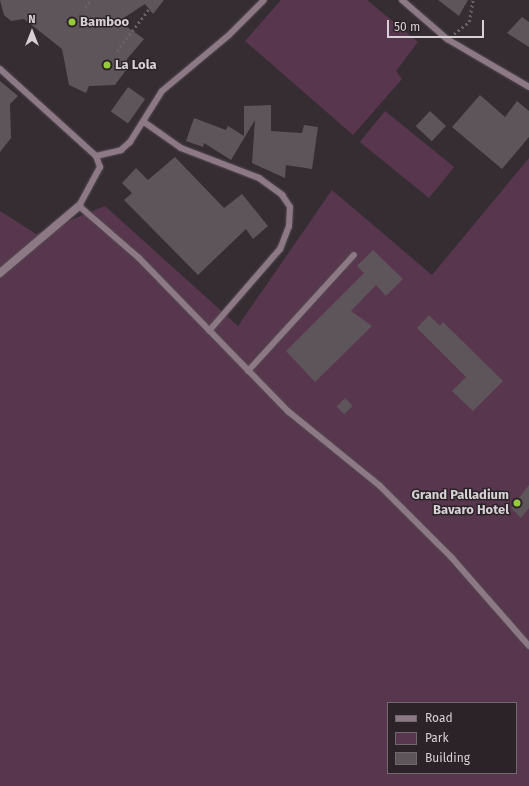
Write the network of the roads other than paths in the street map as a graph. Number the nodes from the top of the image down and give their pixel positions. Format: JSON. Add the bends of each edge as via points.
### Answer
{"nodes":[{"id":1,"x":264,"y":0,"type":"edge"},
{"id":2,"x":402,"y":0,"type":"edge"},
{"id":3,"x":0,"y":69,"type":"edge"},
{"id":4,"x":529,"y":87,"type":"edge"},
{"id":5,"x":144,"y":122,"type":"junction"},
{"id":6,"x":96,"y":156,"type":"junction"},
{"id":7,"x":79,"y":206,"type":"junction"},
{"id":8,"x":354,"y":255,"type":"dead end"},
{"id":9,"x":0,"y":272,"type":"edge"},
{"id":10,"x":209,"y":331,"type":"junction"},
{"id":11,"x":248,"y":371,"type":"junction"},
{"id":12,"x":529,"y":646,"type":"edge"}],
"edges":[{"from":1,"to":5,"type":"lane","via":[[229,35],[162,91]]},
{"from":2,"to":4,"type":"lane","via":[[447,39]]},
{"from":3,"to":6,"type":"lane"},
{"from":5,"to":6,"type":"lane","via":[[121,150]]},
{"from":5,"to":10,"type":"lane","via":[[181,148],[259,178],[282,195],[290,207],[289,226],[280,249]]},
{"from":6,"to":7,"type":"lane","via":[[100,167],[94,184]]},
{"from":7,"to":9,"type":"street"},
{"from":7,"to":10,"type":"lane","via":[[139,258]]},
{"from":8,"to":11,"type":"lane"},
{"from":10,"to":11,"type":"lane"},
{"from":11,"to":12,"type":"lane","via":[[289,412],[380,486],[452,558]]}]}
